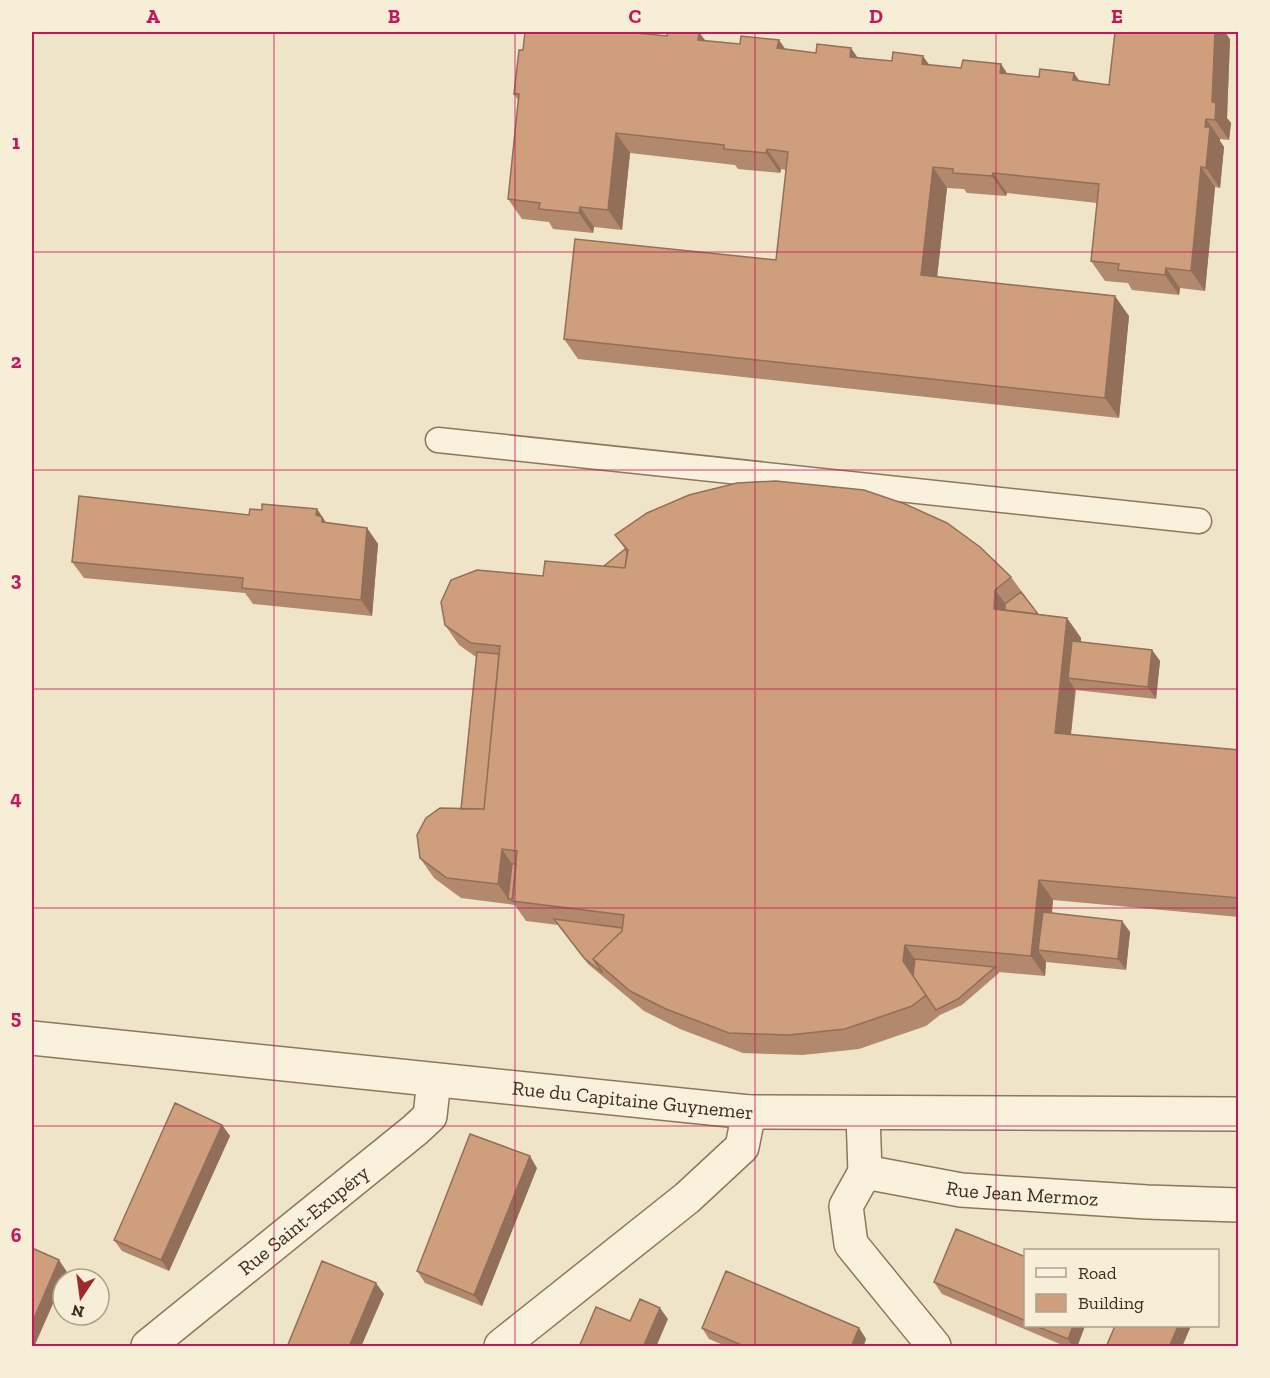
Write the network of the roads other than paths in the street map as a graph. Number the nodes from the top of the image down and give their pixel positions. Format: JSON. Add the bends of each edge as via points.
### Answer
{"nodes":[{"id":1,"x":438,"y":440,"type":"dead end"},
{"id":2,"x":1199,"y":520,"type":"dead end"},
{"id":3,"x":32,"y":1038,"type":"edge"},
{"id":4,"x":434,"y":1080,"type":"junction"},
{"id":5,"x":749,"y":1112,"type":"junction"},
{"id":6,"x":863,"y":1114,"type":"junction"},
{"id":7,"x":1239,"y":1114,"type":"edge"},
{"id":8,"x":865,"y":1172,"type":"junction"},
{"id":9,"x":1239,"y":1205,"type":"edge"},
{"id":10,"x":148,"y":1347,"type":"edge"},
{"id":11,"x":501,"y":1347,"type":"edge"},
{"id":12,"x":933,"y":1347,"type":"edge"}],
"edges":[{"from":1,"to":2,"type":"lane"},
{"from":3,"to":4,"type":"street","name":"Rue du Capitaine Guynemer"},
{"from":4,"to":5,"type":"street","name":"Rue du Capitaine Guynemer"},
{"from":4,"to":10,"type":"street","name":"Rue Saint-Exupéry","via":[[430,1116]]},
{"from":5,"to":6,"type":"street","name":"Rue du Capitaine Guynemer"},
{"from":5,"to":11,"type":"street","via":[[742,1147],[687,1198]]},
{"from":6,"to":7,"type":"street","name":"Rue du Capitaine Guynemer"},
{"from":6,"to":8,"type":"street"},
{"from":8,"to":9,"type":"street","name":"Rue Jean Mermoz","via":[[961,1191]]},
{"from":8,"to":12,"type":"street","via":[[846,1206],[852,1244]]}]}
